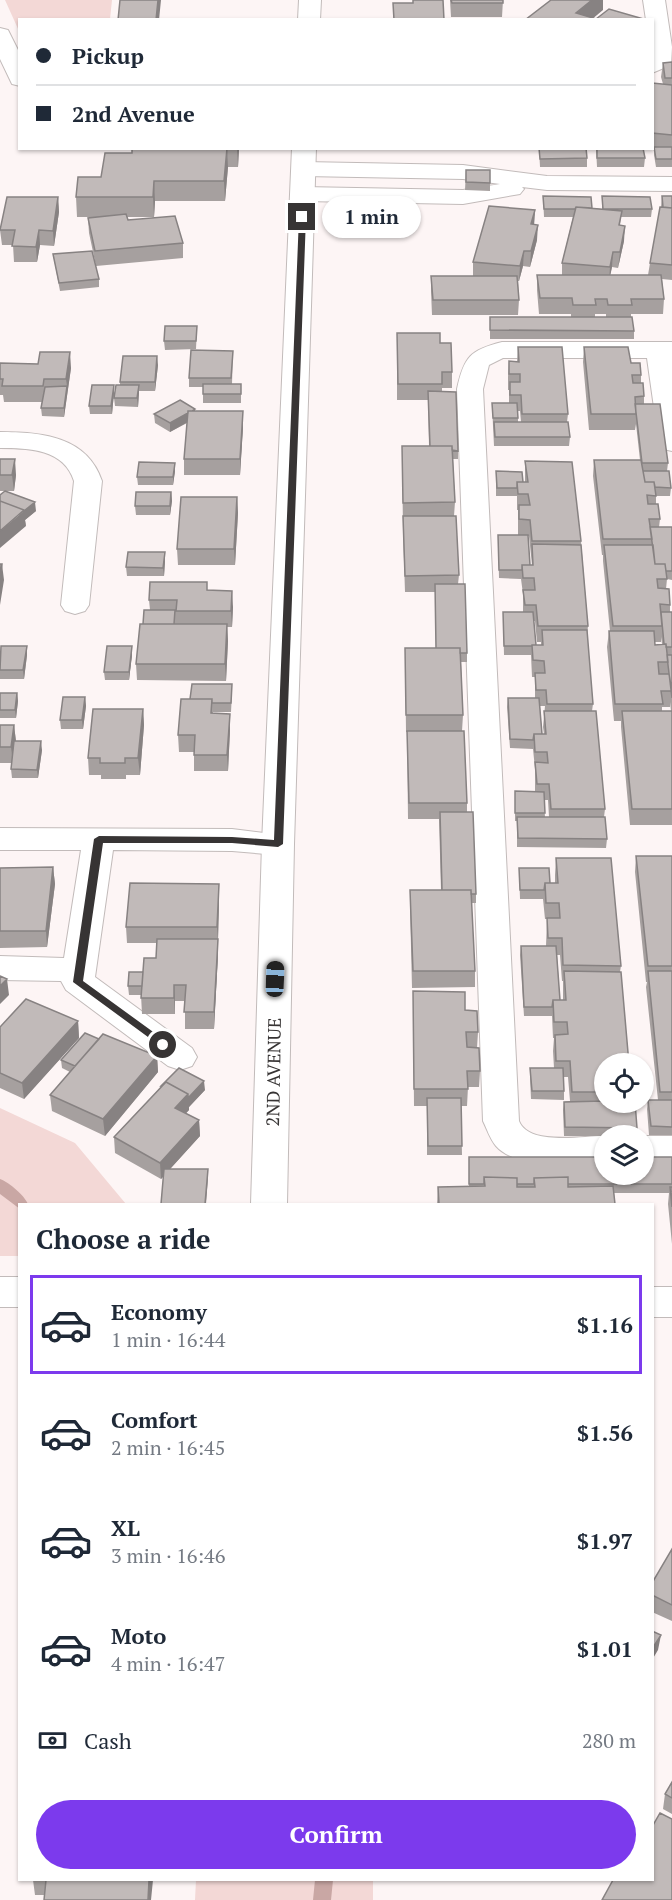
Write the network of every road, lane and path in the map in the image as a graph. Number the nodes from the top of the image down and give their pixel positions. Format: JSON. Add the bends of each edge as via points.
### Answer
{"nodes":[{"id":1,"x":310,"y":0,"type":"edge"},
{"id":2,"x":661,"y":7,"type":"edge"},
{"id":3,"x":309,"y":18,"type":"edge"},
{"id":4,"x":0,"y":35,"type":"edge"},
{"id":5,"x":663,"y":62,"type":"edge"},
{"id":6,"x":18,"y":75,"type":"edge"},
{"id":7,"x":304,"y":171,"type":"edge"},
{"id":8,"x":672,"y":184,"type":"edge"},
{"id":9,"x":665,"y":350,"type":"edge"},
{"id":10,"x":0,"y":440,"type":"edge"},
{"id":11,"x":672,"y":444,"type":"edge"},
{"id":12,"x":75,"y":605,"type":"dead end"},
{"id":13,"x":0,"y":839,"type":"edge"},
{"id":14,"x":99,"y":839,"type":"junction"},
{"id":15,"x":278,"y":844,"type":"junction"},
{"id":16,"x":0,"y":968,"type":"edge"},
{"id":17,"x":79,"y":970,"type":"junction"},
{"id":18,"x":180,"y":1057,"type":"dead end"},
{"id":19,"x":594,"y":1149,"type":"edge"},
{"id":20,"x":654,"y":1149,"type":"edge"},
{"id":21,"x":672,"y":1149,"type":"edge"},
{"id":22,"x":269,"y":1203,"type":"edge"},
{"id":23,"x":654,"y":1302,"type":"edge"},
{"id":24,"x":672,"y":1302,"type":"edge"}],
"edges":[{"from":1,"to":3,"type":"street"},
{"from":2,"to":5,"type":"street"},
{"from":4,"to":6,"type":"street"},
{"from":7,"to":8,"type":"street","via":[[463,197],[547,183]]},
{"from":7,"to":15,"type":"street","name":"2ND AVENUE"},
{"from":9,"to":11,"type":"street"},
{"from":9,"to":19,"type":"street","via":[[487,353],[476,362],[470,389],[501,1121],[509,1137],[523,1147]]},
{"from":10,"to":12,"type":"street","via":[[26,440],[52,447],[83,465],[88,481]]},
{"from":13,"to":14,"type":"street"},
{"from":14,"to":15,"type":"street"},
{"from":14,"to":17,"type":"street"},
{"from":15,"to":22,"type":"street","name":"2ND AVENUE"},
{"from":16,"to":17,"type":"street"},
{"from":17,"to":18,"type":"street","via":[[78,982]]},
{"from":20,"to":21,"type":"street"},
{"from":23,"to":24,"type":"street"}]}
